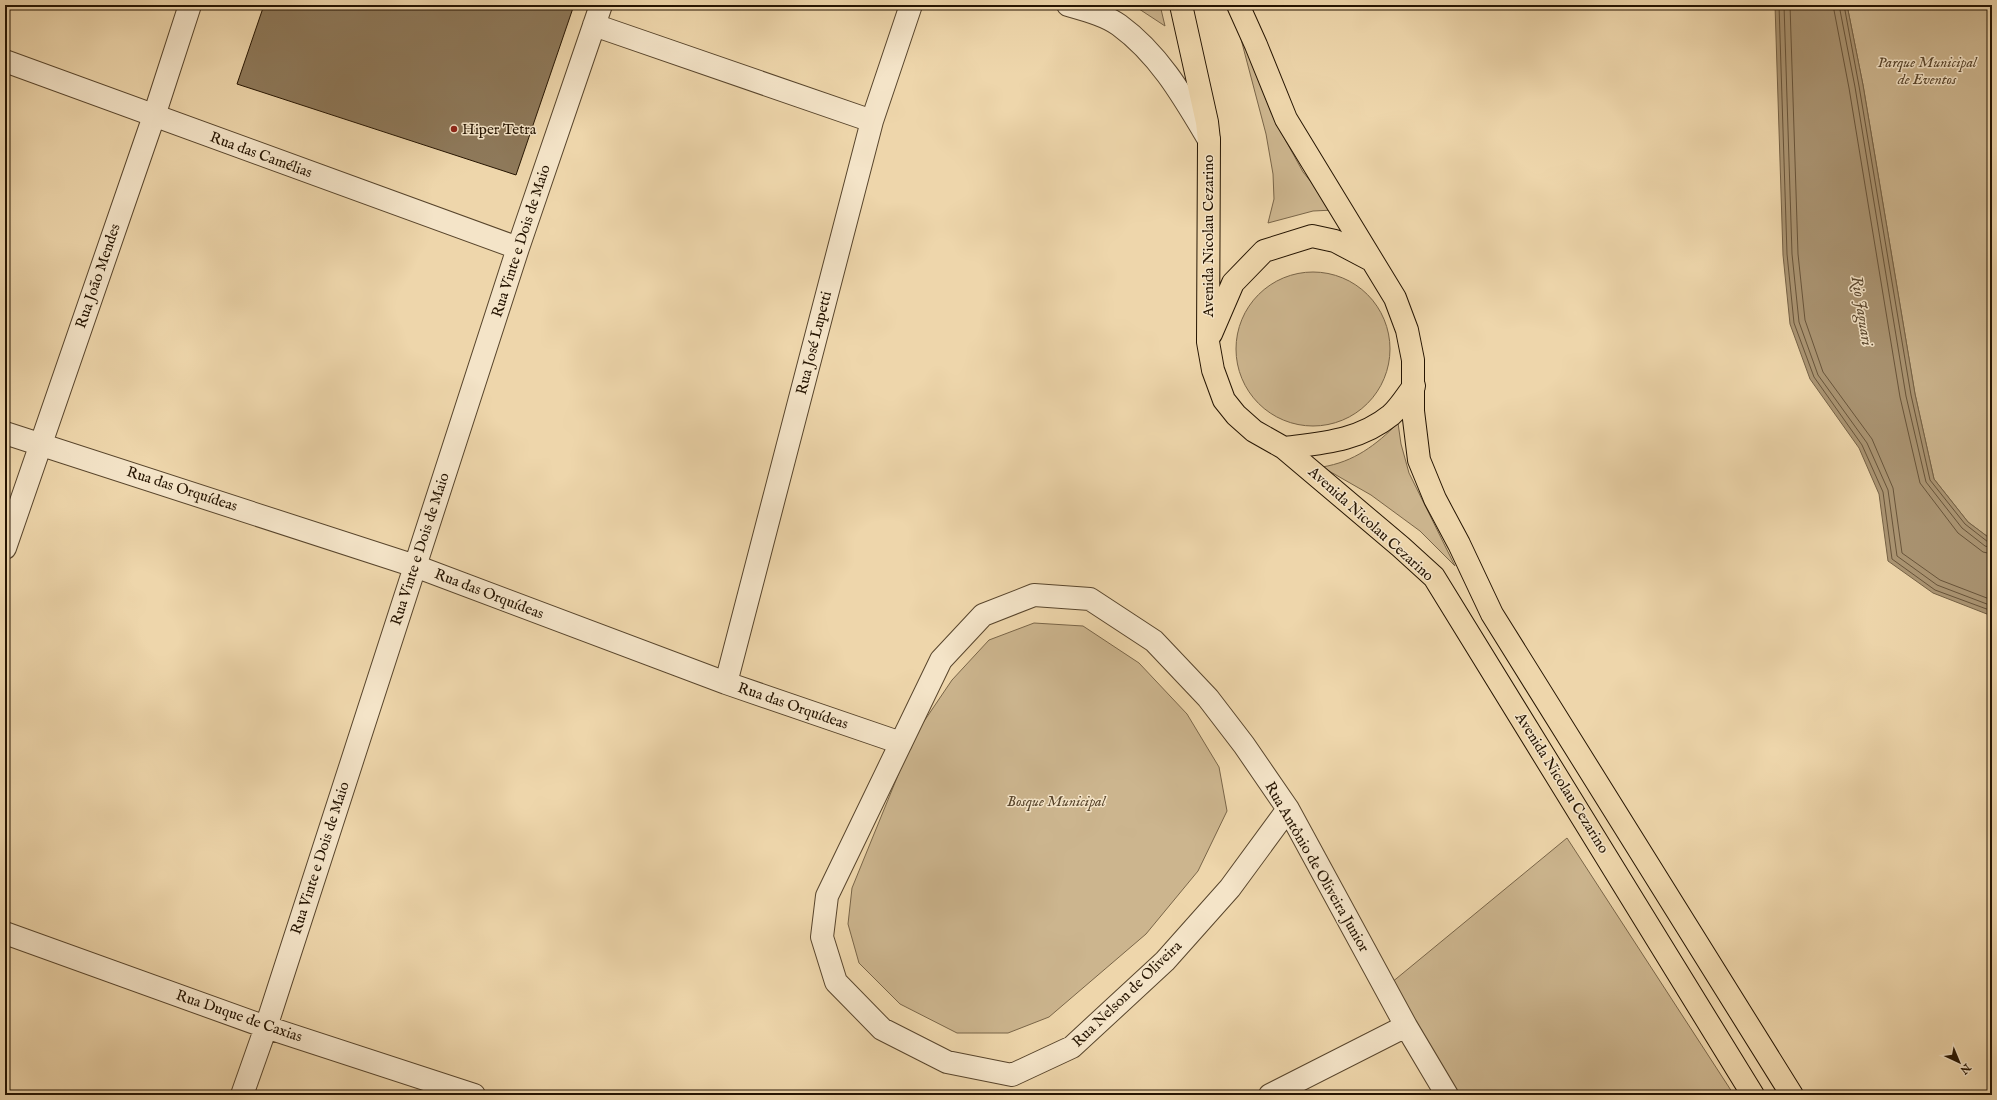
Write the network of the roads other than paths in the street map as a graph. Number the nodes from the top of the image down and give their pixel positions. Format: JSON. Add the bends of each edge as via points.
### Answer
{"nodes":[{"id":1,"x":190,"y":5,"type":"edge"},
{"id":2,"x":911,"y":5,"type":"edge"},
{"id":3,"x":1068,"y":5,"type":"edge"},
{"id":4,"x":1181,"y":5,"type":"edge"},
{"id":5,"x":1238,"y":5,"type":"edge"},
{"id":6,"x":598,"y":15,"type":"edge"},
{"id":7,"x":5,"y":61,"type":"edge"},
{"id":8,"x":154,"y":116,"type":"junction"},
{"id":9,"x":872,"y":121,"type":"junction"},
{"id":10,"x":1209,"y":140,"type":"junction"},
{"id":11,"x":518,"y":248,"type":"junction"},
{"id":12,"x":1372,"y":260,"type":"junction"},
{"id":13,"x":1208,"y":342,"type":"junction"},
{"id":14,"x":1414,"y":386,"type":"junction"},
{"id":15,"x":5,"y":433,"type":"edge"},
{"id":16,"x":41,"y":445,"type":"junction"},
{"id":17,"x":1284,"y":448,"type":"junction"},
{"id":18,"x":5,"y":548,"type":"edge"},
{"id":19,"x":414,"y":566,"type":"junction"},
{"id":20,"x":726,"y":683,"type":"junction"},
{"id":21,"x":901,"y":743,"type":"junction"},
{"id":22,"x":1288,"y":809,"type":"junction"},
{"id":23,"x":5,"y":933,"type":"edge"},
{"id":24,"x":1406,"y":1026,"type":"junction"},
{"id":25,"x":266,"y":1027,"type":"junction"},
{"id":26,"x":242,"y":1095,"type":"edge"},
{"id":27,"x":474,"y":1095,"type":"edge"},
{"id":28,"x":1270,"y":1095,"type":"edge"},
{"id":29,"x":1447,"y":1095,"type":"edge"},
{"id":30,"x":1753,"y":1095,"type":"edge"},
{"id":31,"x":1792,"y":1095,"type":"edge"}],
"edges":[{"from":1,"to":8,"type":"street","name":"Rua João Mendes"},
{"from":2,"to":9,"type":"street","name":"Rua José Lupetti"},
{"from":3,"to":10,"type":"street","via":[[1119,25],[1153,55],[1179,90]]},
{"from":4,"to":10,"type":"main road","name":"Avenida Nicolau Cezarino","via":[[1202,96]]},
{"from":5,"to":12,"type":"main road","name":"Avenida Nicolau Cezarino","via":[[1286,119]]},
{"from":6,"to":9,"type":"street"},
{"from":6,"to":11,"type":"street","name":"Rua Vinte e Dois de Maio"},
{"from":7,"to":8,"type":"street","name":"Rua das Camélias"},
{"from":8,"to":11,"type":"street","name":"Rua das Camélias"},
{"from":8,"to":16,"type":"street","name":"Rua João Mendes"},
{"from":9,"to":20,"type":"street","name":"Rua José Lupetti"},
{"from":10,"to":13,"type":"main road","name":"Avenida Nicolau Cezarino"},
{"from":11,"to":19,"type":"street","name":"Rua Vinte e Dois de Maio"},
{"from":12,"to":13,"type":"main road","via":[[1335,241],[1312,236],[1264,251],[1233,283]]},
{"from":12,"to":14,"type":"main road","name":"Avenida Nicolau Cezarino","via":[[1395,298],[1407,330],[1413,360]]},
{"from":13,"to":17,"type":"main road","name":"Avenida Nicolau Cezarino","via":[[1213,370],[1224,400],[1254,431]]},
{"from":14,"to":17,"type":"main road","via":[[1395,411],[1371,428],[1345,439]]},
{"from":14,"to":31,"type":"main road","name":"Avenida Nicolau Cezarino","via":[[1413,411],[1419,460],[1435,499],[1492,614]]},
{"from":15,"to":16,"type":"street","name":"Rua das Orquídeas"},
{"from":16,"to":18,"type":"street","name":"Rua João Mendes"},
{"from":16,"to":19,"type":"street","name":"Rua das Orquídeas"},
{"from":17,"to":30,"type":"main road","name":"Avenida Nicolau Cezarino","via":[[1434,577]]},
{"from":19,"to":20,"type":"street","name":"Rua das Orquídeas"},
{"from":19,"to":25,"type":"street","name":"Rua Vinte e Dois de Maio"},
{"from":20,"to":21,"type":"street","name":"Rua das Orquídeas"},
{"from":21,"to":22,"type":"street","name":"Rua Antônio de Oliveira Junior","via":[[941,660],[983,615],[1034,595],[1090,599],[1154,641],[1208,698]]},
{"from":21,"to":22,"type":"street","name":"Rua Nelson de Oliveira","via":[[827,896],[822,937],[836,982],[882,1029],[947,1062],[1012,1075],[1072,1048],[1165,961],[1230,888]]},
{"from":22,"to":24,"type":"street","name":"Rua Antônio de Oliveira Junior"},
{"from":23,"to":25,"type":"street","name":"Rua Duque de Caxias"},
{"from":24,"to":28,"type":"street"},
{"from":24,"to":29,"type":"street"},
{"from":25,"to":26,"type":"street","name":"Rua Vinte e Dois de Maio"},
{"from":25,"to":27,"type":"street","name":"Rua Duque de Caxias"}]}
